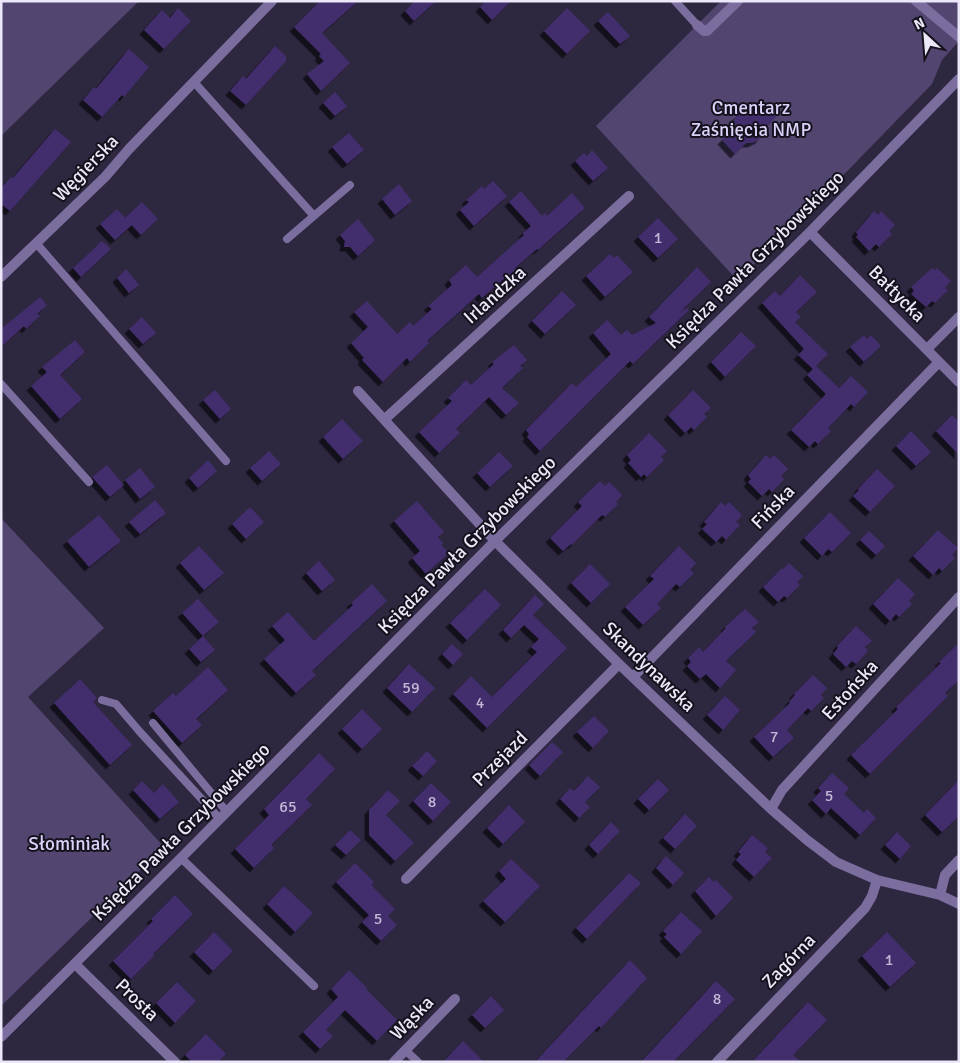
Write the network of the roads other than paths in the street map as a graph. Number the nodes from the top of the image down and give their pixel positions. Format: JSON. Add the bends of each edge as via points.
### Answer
{"nodes":[{"id":1,"x":272,"y":1,"type":"edge"},
{"id":2,"x":675,"y":1,"type":"edge"},
{"id":3,"x":738,"y":1,"type":"edge"},
{"id":4,"x":916,"y":1,"type":"edge"},
{"id":5,"x":697,"y":25,"type":"joint"},
{"id":6,"x":959,"y":37,"type":"edge"},
{"id":7,"x":959,"y":79,"type":"edge"},
{"id":8,"x":194,"y":82,"type":"junction"},
{"id":9,"x":350,"y":185,"type":"dead end"},
{"id":10,"x":629,"y":196,"type":"dead end"},
{"id":11,"x":314,"y":216,"type":"junction"},
{"id":12,"x":810,"y":232,"type":"junction"},
{"id":13,"x":287,"y":239,"type":"dead end"},
{"id":14,"x":36,"y":243,"type":"junction"},
{"id":15,"x":1,"y":277,"type":"edge"},
{"id":16,"x":959,"y":317,"type":"edge"},
{"id":17,"x":927,"y":349,"type":"junction"},
{"id":18,"x":939,"y":362,"type":"junction"},
{"id":19,"x":959,"y":382,"type":"edge"},
{"id":20,"x":1,"y":384,"type":"edge"},
{"id":21,"x":358,"y":391,"type":"dead end"},
{"id":22,"x":384,"y":419,"type":"junction"},
{"id":23,"x":226,"y":461,"type":"dead end"},
{"id":24,"x":89,"y":482,"type":"dead end"},
{"id":25,"x":495,"y":541,"type":"junction"},
{"id":26,"x":959,"y":597,"type":"edge"},
{"id":27,"x":620,"y":664,"type":"junction"},
{"id":28,"x":633,"y":677,"type":"junction"},
{"id":29,"x":102,"y":700,"type":"dead end"},
{"id":30,"x":152,"y":723,"type":"dead end"},
{"id":31,"x":771,"y":809,"type":"junction"},
{"id":32,"x":224,"y":815,"type":"junction"},
{"id":33,"x":181,"y":858,"type":"junction"},
{"id":34,"x":959,"y":860,"type":"edge"},
{"id":35,"x":406,"y":879,"type":"dead end"},
{"id":36,"x":877,"y":880,"type":"junction"},
{"id":37,"x":940,"y":895,"type":"junction"},
{"id":38,"x":959,"y":904,"type":"edge"},
{"id":39,"x":75,"y":964,"type":"junction"},
{"id":40,"x":314,"y":986,"type":"dead end"},
{"id":41,"x":455,"y":999,"type":"dead end"},
{"id":42,"x":1,"y":1036,"type":"edge"},
{"id":43,"x":405,"y":1050,"type":"junction"},
{"id":44,"x":175,"y":1062,"type":"edge"},
{"id":45,"x":394,"y":1062,"type":"edge"},
{"id":46,"x":418,"y":1062,"type":"edge"},
{"id":47,"x":717,"y":1062,"type":"edge"}],
"edges":[{"from":1,"to":8,"type":"street","name":"Węgierska"},
{"from":2,"to":5,"type":"lane"},
{"from":3,"to":5,"type":"street","via":[[707,31]]},
{"from":4,"to":6,"type":"street"},
{"from":7,"to":12,"type":"street","name":"Księdza Pawła Grzybowskiego"},
{"from":8,"to":11,"type":"lane"},
{"from":8,"to":14,"type":"street","name":"Węgierska","via":[[105,177]]},
{"from":9,"to":11,"type":"lane"},
{"from":10,"to":22,"type":"street","name":"Irlandzka"},
{"from":11,"to":13,"type":"lane"},
{"from":12,"to":17,"type":"street","name":"Bałtycka"},
{"from":12,"to":25,"type":"street","name":"Księdza Pawła Grzybowskiego"},
{"from":14,"to":15,"type":"street","name":"Węgierska"},
{"from":14,"to":23,"type":"lane"},
{"from":16,"to":17,"type":"street"},
{"from":17,"to":18,"type":"street","name":"Bałtycka"},
{"from":18,"to":19,"type":"street","name":"Bałtycka"},
{"from":18,"to":28,"type":"street","name":"Fińska"},
{"from":20,"to":24,"type":"lane"},
{"from":21,"to":22,"type":"street","name":"Skandynawska"},
{"from":22,"to":25,"type":"street","name":"Skandynawska"},
{"from":25,"to":27,"type":"street","name":"Skandynawska"},
{"from":25,"to":32,"type":"street","name":"Księdza Pawła Grzybowskiego"},
{"from":26,"to":31,"type":"street","name":"Estońska","via":[[782,790]]},
{"from":27,"to":28,"type":"street","name":"Skandynawska"},
{"from":27,"to":35,"type":"street","name":"Przejazd"},
{"from":28,"to":31,"type":"street","name":"Skandynawska"},
{"from":29,"to":32,"type":"lane","via":[[116,704]]},
{"from":30,"to":32,"type":"lane"},
{"from":31,"to":36,"type":"street","name":"Skandynawska","via":[[836,862]]},
{"from":32,"to":33,"type":"street","name":"Księdza Pawła Grzybowskiego"},
{"from":33,"to":39,"type":"street","name":"Księdza Pawła Grzybowskiego"},
{"from":33,"to":40,"type":"lane"},
{"from":34,"to":37,"type":"street","via":[[944,875]]},
{"from":36,"to":37,"type":"street","name":"Skandynawska"},
{"from":36,"to":47,"type":"street","name":"Zagórna","via":[[865,908]]},
{"from":37,"to":38,"type":"street","name":"Skandynawska"},
{"from":39,"to":42,"type":"street","name":"Księdza Pawła Grzybowskiego"},
{"from":39,"to":44,"type":"street","name":"Prosta"},
{"from":41,"to":43,"type":"street","name":"Wąska"},
{"from":43,"to":45,"type":"street","name":"Wąska"},
{"from":43,"to":46,"type":"lane"}]}
